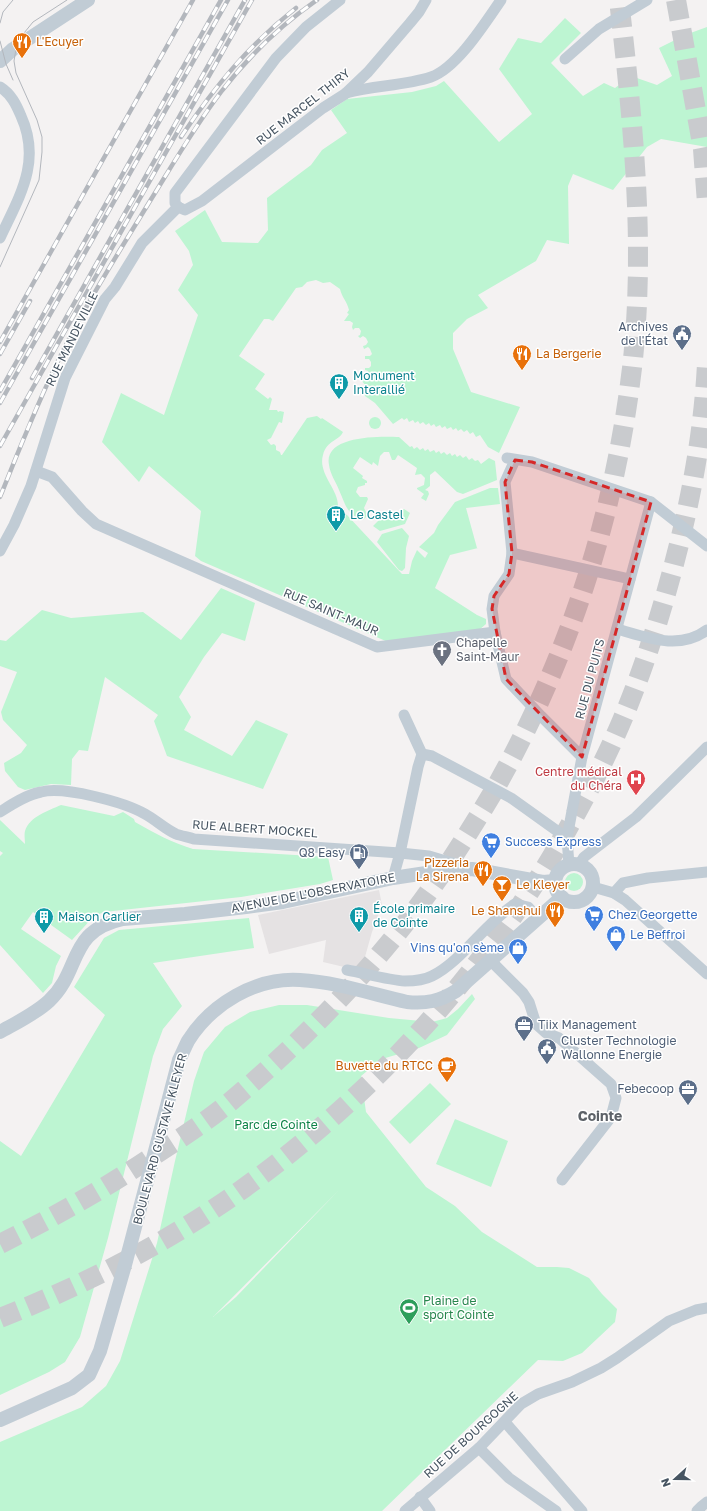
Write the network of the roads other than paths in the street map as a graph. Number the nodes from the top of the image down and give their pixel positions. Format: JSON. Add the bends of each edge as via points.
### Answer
{"nodes":[{"id":1,"x":88,"y":0,"type":"edge"},
{"id":2,"x":340,"y":0,"type":"edge"},
{"id":3,"x":426,"y":0,"type":"edge"},
{"id":4,"x":501,"y":0,"type":"edge"},
{"id":5,"x":647,"y":0,"type":"edge"},
{"id":6,"x":565,"y":59,"type":"dead end"},
{"id":7,"x":0,"y":61,"type":"edge"},
{"id":8,"x":0,"y":87,"type":"edge"},
{"id":9,"x":345,"y":94,"type":"junction"},
{"id":10,"x":178,"y":207,"type":"junction"},
{"id":11,"x":0,"y":238,"type":"edge"},
{"id":12,"x":36,"y":471,"type":"junction"},
{"id":13,"x":651,"y":502,"type":"junction"},
{"id":14,"x":707,"y":546,"type":"edge"},
{"id":15,"x":0,"y":551,"type":"edge"},
{"id":16,"x":512,"y":553,"type":"junction"},
{"id":17,"x":630,"y":579,"type":"junction"},
{"id":18,"x":617,"y":629,"type":"junction"},
{"id":19,"x":707,"y":630,"type":"edge"},
{"id":20,"x":495,"y":632,"type":"junction"},
{"id":21,"x":404,"y":715,"type":"dead end"},
{"id":22,"x":707,"y":747,"type":"edge"},
{"id":23,"x":422,"y":754,"type":"junction"},
{"id":24,"x":582,"y":757,"type":"junction"},
{"id":25,"x":0,"y":812,"type":"edge"},
{"id":26,"x":567,"y":838,"type":"junction"},
{"id":27,"x":400,"y":853,"type":"junction"},
{"id":28,"x":574,"y":865,"type":"junction"},
{"id":29,"x":472,"y":869,"type":"junction"},
{"id":30,"x":707,"y":872,"type":"edge"},
{"id":31,"x":393,"y":878,"type":"junction"},
{"id":32,"x":556,"y":881,"type":"junction"},
{"id":33,"x":593,"y":887,"type":"junction"},
{"id":34,"x":614,"y":893,"type":"junction"},
{"id":35,"x":562,"y":898,"type":"junction"},
{"id":36,"x":538,"y":918,"type":"junction"},
{"id":37,"x":491,"y":961,"type":"junction"},
{"id":38,"x":347,"y":970,"type":"dead end"},
{"id":39,"x":707,"y":974,"type":"edge"},
{"id":40,"x":403,"y":981,"type":"junction"},
{"id":41,"x":401,"y":1001,"type":"junction"},
{"id":42,"x":0,"y":1032,"type":"edge"},
{"id":43,"x":562,"y":1180,"type":"dead end"},
{"id":44,"x":707,"y":1308,"type":"edge"},
{"id":45,"x":0,"y":1420,"type":"edge"},
{"id":46,"x":505,"y":1422,"type":"junction"},
{"id":47,"x":479,"y":1448,"type":"junction"},
{"id":48,"x":420,"y":1497,"type":"junction"},
{"id":49,"x":707,"y":1502,"type":"edge"},
{"id":50,"x":405,"y":1511,"type":"edge"},
{"id":51,"x":430,"y":1511,"type":"edge"},
{"id":52,"x":556,"y":1511,"type":"edge"},
{"id":53,"x":582,"y":1511,"type":"edge"},
{"id":54,"x":697,"y":1511,"type":"edge"}],
"edges":[{"from":1,"to":7,"type":"street","via":[[13,49]]},
{"from":2,"to":10,"type":"street","via":[[306,27],[276,58],[175,193],[175,203]]},
{"from":3,"to":9,"type":"street","name":"RUE MARCEL THIRY","via":[[419,12],[368,72]]},
{"from":4,"to":9,"type":"street","via":[[479,32],[444,70],[430,77],[362,88]]},
{"from":5,"to":6,"type":"street","via":[[599,29]]},
{"from":8,"to":11,"type":"street","via":[[14,101],[25,125],[30,145],[27,177]]},
{"from":9,"to":10,"type":"street","name":"RUE MARCEL THIRY","via":[[202,201],[185,210]]},
{"from":10,"to":12,"type":"street","name":"RUE MANDEVILLE","via":[[142,243],[105,299],[61,389]]},
{"from":12,"to":15,"type":"street","name":"RUE MANDEVILLE","via":[[14,525]]},
{"from":12,"to":20,"type":"street","name":"RUE SAINT-MAUR","via":[[52,477],[96,524],[377,647]]},
{"from":13,"to":14,"type":"street"},
{"from":13,"to":16,"type":"street","via":[[532,462],[511,459],[505,482]]},
{"from":13,"to":17,"type":"street","name":"RUE DU PUITS"},
{"from":16,"to":17,"type":"street"},
{"from":16,"to":20,"type":"street","via":[[510,574],[494,596],[492,608]]},
{"from":17,"to":18,"type":"street","name":"RUE DU PUITS"},
{"from":18,"to":19,"type":"street","via":[[662,642],[683,640]]},
{"from":18,"to":24,"type":"street","name":"RUE DU PUITS"},
{"from":20,"to":24,"type":"street","via":[[506,678]]},
{"from":21,"to":23,"type":"street"},
{"from":22,"to":28,"type":"street","via":[[636,817]]},
{"from":23,"to":26,"type":"street","via":[[432,756],[511,798]]},
{"from":23,"to":27,"type":"street"},
{"from":24,"to":26,"type":"street","name":"RUE DU PUITS"},
{"from":25,"to":27,"type":"street","name":"RUE ALBERT MOCKEL","via":[[33,794],[55,791],[109,800],[137,809],[177,835],[194,839]]},
{"from":26,"to":28,"type":"street","name":"RUE DU PUITS"},
{"from":27,"to":29,"type":"street","name":"RUE ALBERT MOCKEL","via":[[429,856]]},
{"from":27,"to":31,"type":"street"},
{"from":28,"to":32,"type":"street","via":[[561,870]]},
{"from":28,"to":33,"type":"street","via":[[589,872]]},
{"from":29,"to":31,"type":"street","name":"AVENUE DE L'OBSERVATOIRE"},
{"from":29,"to":32,"type":"street","name":"AVENUE DE L'OBSERVATOIRE","via":[[543,882]]},
{"from":30,"to":34,"type":"street","via":[[623,883]]},
{"from":31,"to":42,"type":"street","name":"AVENUE DE L'OBSERVATOIRE","via":[[261,905],[123,919],[105,924],[87,937],[63,983],[49,1002]]},
{"from":32,"to":35,"type":"street","via":[[558,893]]},
{"from":33,"to":34,"type":"street"},
{"from":33,"to":35,"type":"street","via":[[589,896],[578,902]]},
{"from":34,"to":39,"type":"street"},
{"from":35,"to":36,"type":"street","name":"BOULEVARD GUSTAVE KLEYER"},
{"from":36,"to":37,"type":"street","name":"BOULEVARD GUSTAVE KLEYER"},
{"from":36,"to":40,"type":"street","via":[[528,907],[515,904],[446,967],[431,977]]},
{"from":37,"to":41,"type":"street","name":"BOULEVARD GUSTAVE KLEYER","via":[[456,991],[440,1000],[419,1004]]},
{"from":37,"to":43,"type":"street","via":[[523,993],[529,1002],[536,1024],[546,1033],[560,1038],[611,1084],[616,1098],[612,1117]]},
{"from":38,"to":40,"type":"street"},
{"from":40,"to":41,"type":"street"},
{"from":41,"to":45,"type":"street","name":"BOULEVARD GUSTAVE KLEYER","via":[[314,981],[285,980],[262,984],[233,997],[206,1018],[188,1041],[179,1060],[125,1265],[100,1351],[89,1375],[72,1388]]},
{"from":44,"to":46,"type":"street","name":"RUE DE BOURGOGNE","via":[[669,1321],[601,1368],[538,1394],[521,1404]]},
{"from":46,"to":47,"type":"street","name":"RUE DE BOURGOGNE"},
{"from":46,"to":53,"type":"street"},
{"from":47,"to":48,"type":"street","name":"RUE DE BOURGOGNE"},
{"from":47,"to":52,"type":"street","via":[[509,1478]]},
{"from":48,"to":50,"type":"street","name":"RUE DE BOURGOGNE"},
{"from":48,"to":51,"type":"street"},
{"from":49,"to":54,"type":"street"}]}
